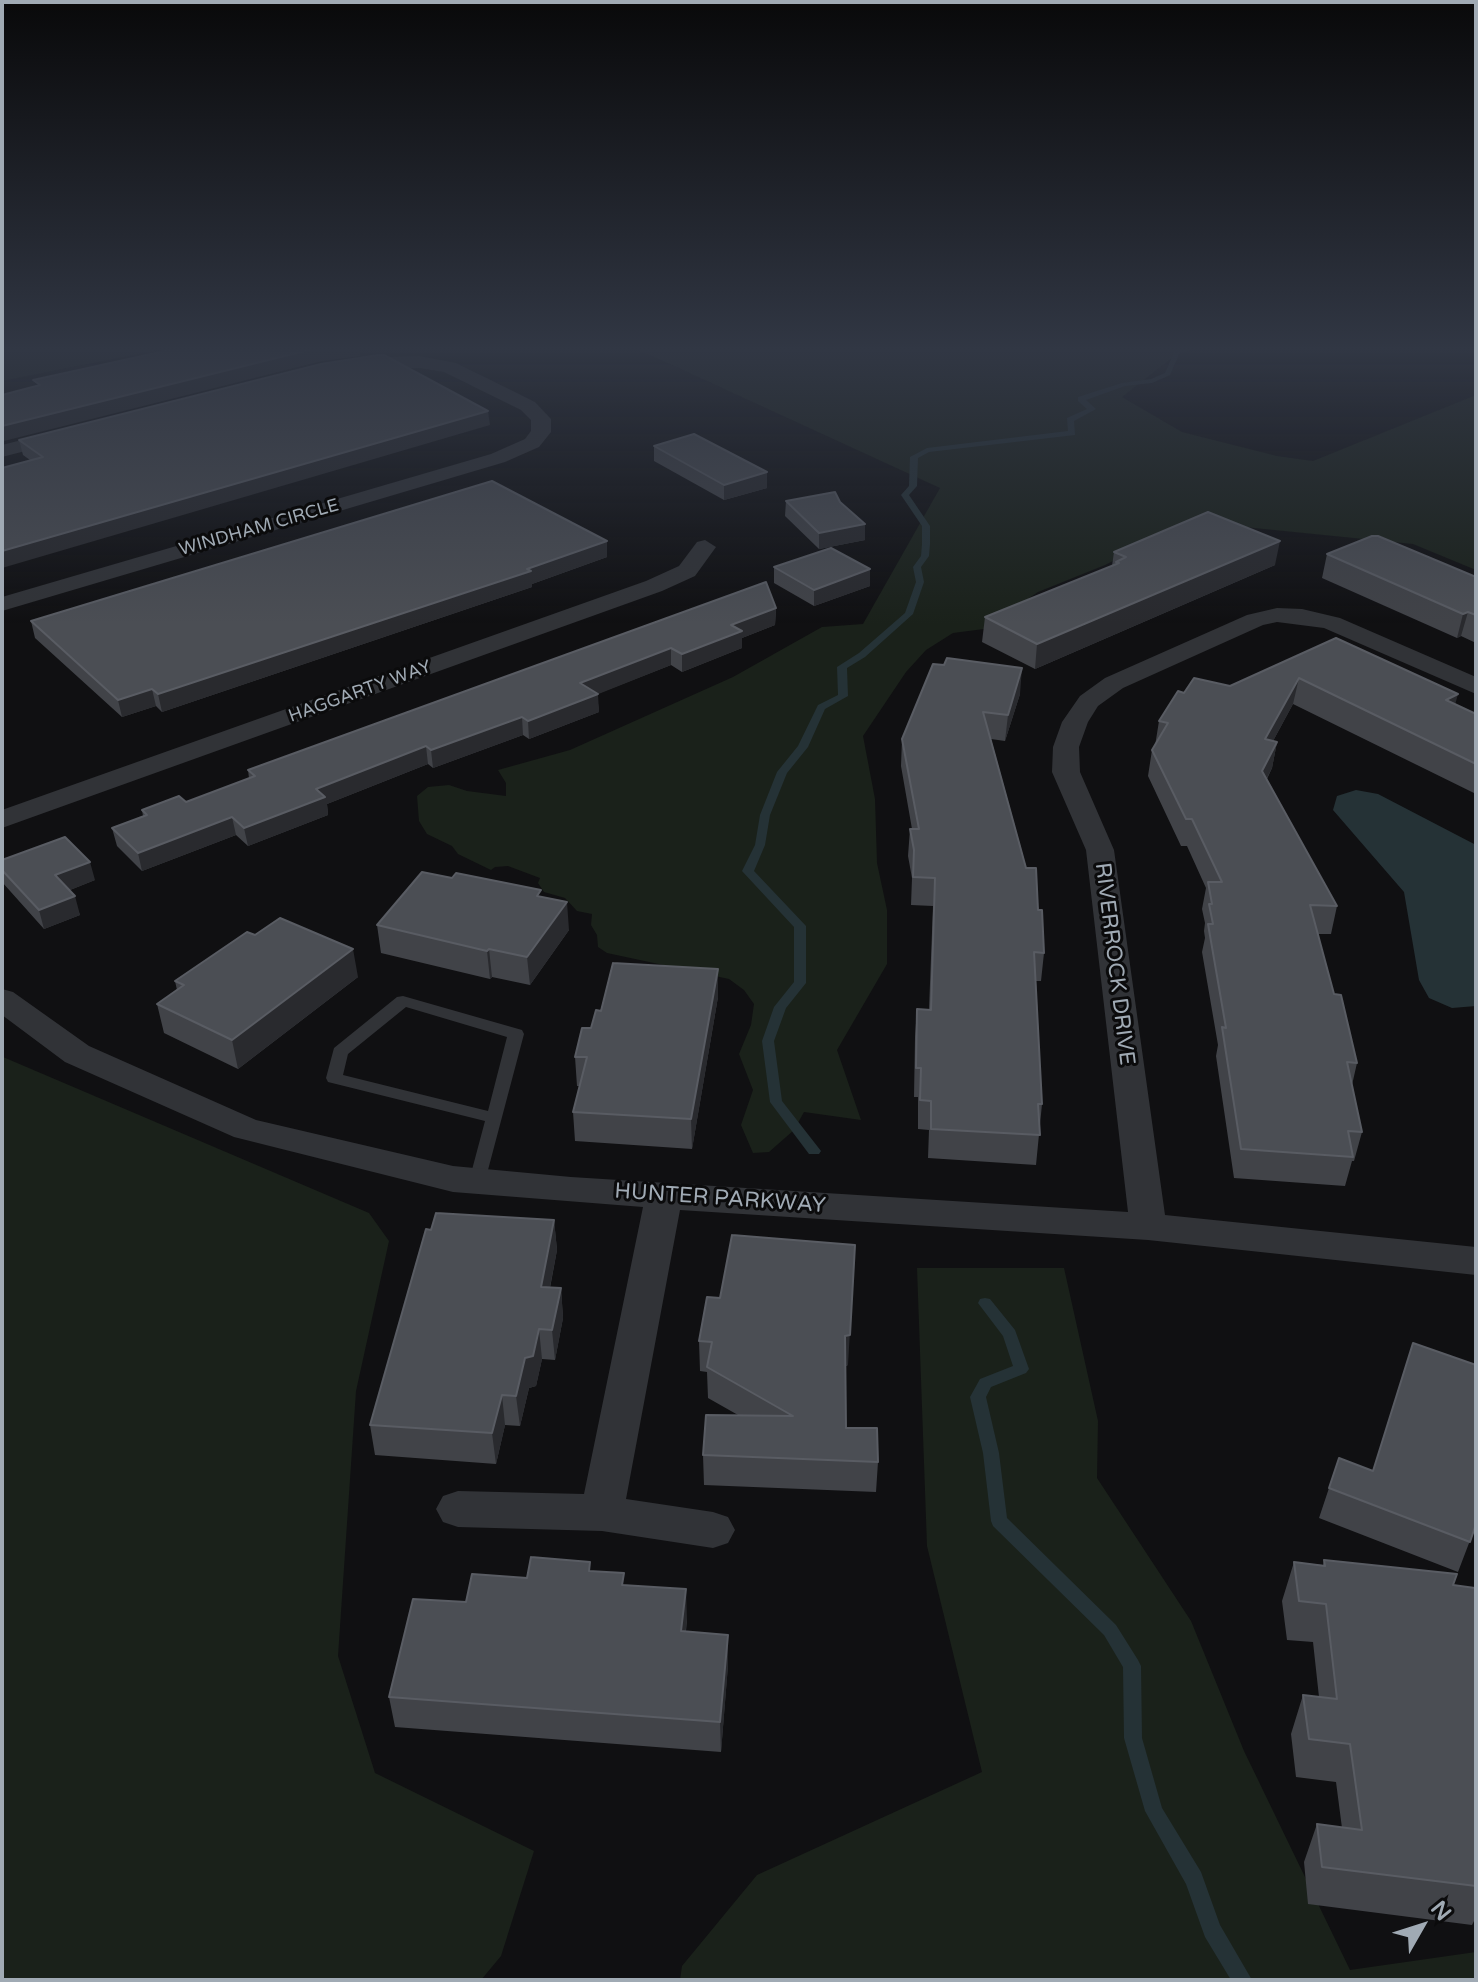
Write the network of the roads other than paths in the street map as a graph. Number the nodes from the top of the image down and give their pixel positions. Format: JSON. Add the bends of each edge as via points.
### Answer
{"nodes":[{"id":1,"x":46,"y":439,"type":"edge"},
{"id":2,"x":534,"y":439,"type":"edge"},
{"id":3,"x":2,"y":451,"type":"edge"},
{"id":4,"x":705,"y":547,"type":"dead end"},
{"id":5,"x":2,"y":604,"type":"edge"},
{"id":6,"x":1476,"y":686,"type":"edge"},
{"id":7,"x":2,"y":820,"type":"edge"},
{"id":8,"x":2,"y":999,"type":"edge"},
{"id":9,"x":494,"y":1118,"type":"junction"},
{"id":10,"x":478,"y":1181,"type":"junction"},
{"id":11,"x":664,"y":1196,"type":"junction"},
{"id":12,"x":1148,"y":1227,"type":"junction"},
{"id":13,"x":1476,"y":1261,"type":"edge"},
{"id":14,"x":458,"y":1509,"type":"dead end"},
{"id":15,"x":602,"y":1513,"type":"junction"},
{"id":16,"x":713,"y":1530,"type":"dead end"}],
"edges":[{"from":1,"to":3,"type":"street"},
{"from":2,"to":5,"type":"street","name":"WINDHAM CIRCLE","via":[[517,451]]},
{"from":4,"to":7,"type":"street","name":"HAGGARTY WAY","via":[[687,571],[673,579]]},
{"from":6,"to":12,"type":"street","name":"RIVERROCK DRIVE","via":[[1332,623],[1277,615],[1114,683],[1089,701],[1075,722],[1066,747],[1066,772],[1100,850]]},
{"from":8,"to":10,"type":"street","name":"HUNTER PARKWAY","via":[[77,1054],[246,1129]]},
{"from":9,"to":9,"type":"lane","via":[[516,1034],[403,1001],[340,1052],[334,1078]]},
{"from":9,"to":10,"type":"lane"},
{"from":10,"to":11,"type":"street","name":"HUNTER PARKWAY"},
{"from":11,"to":12,"type":"street","name":"HUNTER PARKWAY"},
{"from":11,"to":15,"type":"street"},
{"from":12,"to":13,"type":"street","name":"HUNTER PARKWAY"},
{"from":14,"to":15,"type":"street"},
{"from":15,"to":16,"type":"street"}]}
